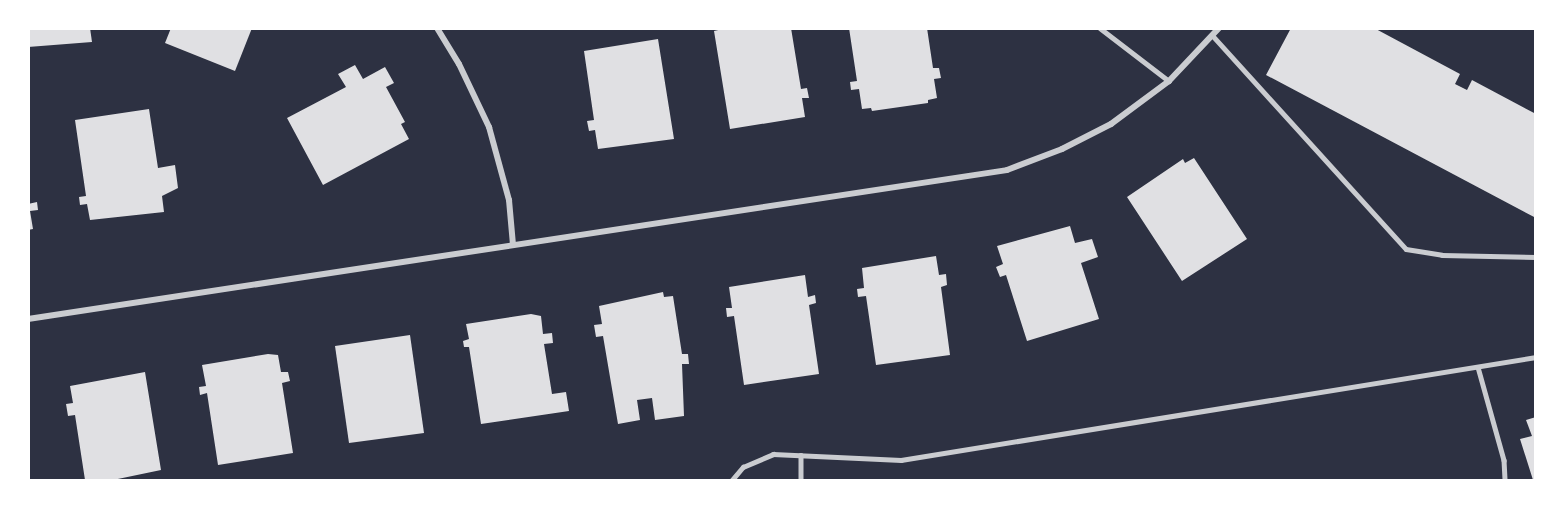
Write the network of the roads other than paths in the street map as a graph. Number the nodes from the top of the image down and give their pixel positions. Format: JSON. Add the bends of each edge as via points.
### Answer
{"nodes":[{"id":1,"x":437,"y":28,"type":"edge"},
{"id":2,"x":1100,"y":28,"type":"edge"},
{"id":3,"x":1219,"y":28,"type":"edge"},
{"id":4,"x":1213,"y":36,"type":"junction"},
{"id":5,"x":1168,"y":81,"type":"junction"},
{"id":6,"x":513,"y":244,"type":"junction"},
{"id":7,"x":1536,"y":257,"type":"edge"},
{"id":8,"x":28,"y":319,"type":"edge"},
{"id":9,"x":1536,"y":357,"type":"edge"},
{"id":10,"x":1478,"y":367,"type":"junction"},
{"id":11,"x":801,"y":454,"type":"junction"},
{"id":12,"x":732,"y":480,"type":"edge"},
{"id":13,"x":801,"y":480,"type":"edge"},
{"id":14,"x":1505,"y":480,"type":"edge"}],
"edges":[{"from":1,"to":6,"type":"street","via":[[489,128],[510,200]]},
{"from":2,"to":5,"type":"lane"},
{"from":3,"to":4,"type":"street"},
{"from":4,"to":5,"type":"street"},
{"from":4,"to":7,"type":"lane","via":[[1406,249],[1442,255]]},
{"from":5,"to":6,"type":"street","via":[[1111,124],[1062,149],[1007,170]]},
{"from":6,"to":8,"type":"street"},
{"from":9,"to":10,"type":"lane"},
{"from":10,"to":11,"type":"lane","via":[[901,460]]},
{"from":10,"to":14,"type":"lane","via":[[1504,460]]},
{"from":11,"to":12,"type":"lane","via":[[757,458]]},
{"from":11,"to":13,"type":"lane"}]}
